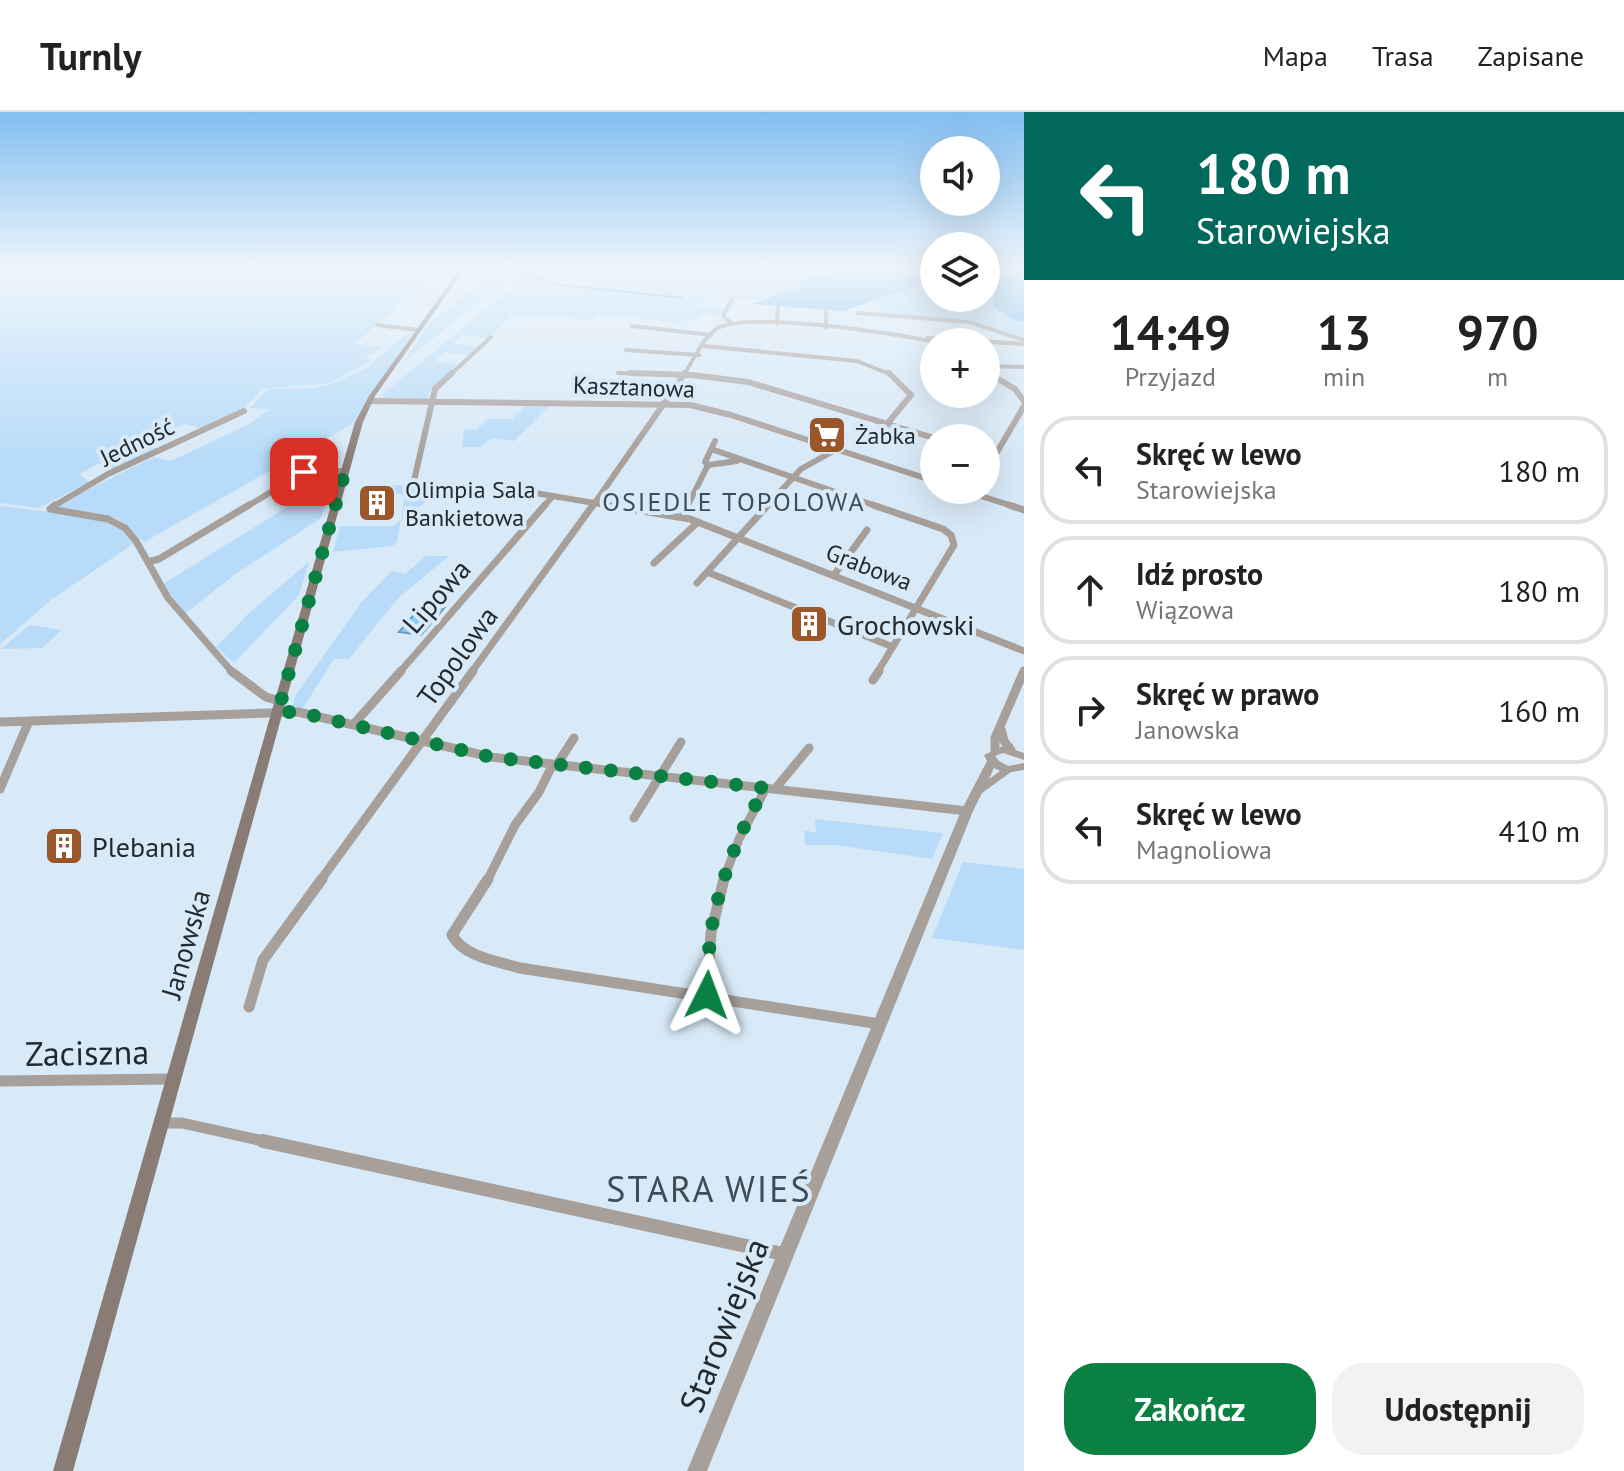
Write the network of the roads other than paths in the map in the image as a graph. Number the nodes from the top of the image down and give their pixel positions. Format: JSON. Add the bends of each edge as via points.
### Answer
{"nodes":[{"id":1,"x":417,"y":333,"type":"edge"},
{"id":2,"x":714,"y":333,"type":"edge"},
{"id":3,"x":875,"y":333,"type":"edge"},
{"id":4,"x":1000,"y":333,"type":"edge"},
{"id":5,"x":491,"y":337,"type":"dead end"},
{"id":6,"x":920,"y":338,"type":"edge"},
{"id":7,"x":1000,"y":341,"type":"edge"},
{"id":8,"x":1024,"y":342,"type":"edge"},
{"id":9,"x":704,"y":346,"type":"junction"},
{"id":10,"x":626,"y":350,"type":"dead end"},
{"id":11,"x":699,"y":355,"type":"junction"},
{"id":12,"x":1000,"y":366,"type":"edge"},
{"id":13,"x":1024,"y":367,"type":"edge"},
{"id":14,"x":618,"y":373,"type":"dead end"},
{"id":15,"x":685,"y":375,"type":"junction"},
{"id":16,"x":1000,"y":382,"type":"edge"},
{"id":17,"x":1024,"y":400,"type":"edge"},
{"id":18,"x":370,"y":401,"type":"junction"},
{"id":19,"x":432,"y":401,"type":"junction"},
{"id":20,"x":667,"y":403,"type":"junction"},
{"id":21,"x":244,"y":411,"type":"dead end"},
{"id":22,"x":887,"y":424,"type":"junction"},
{"id":23,"x":920,"y":434,"type":"edge"},
{"id":24,"x":715,"y":441,"type":"dead end"},
{"id":25,"x":1000,"y":446,"type":"edge"},
{"id":26,"x":711,"y":449,"type":"junction"},
{"id":27,"x":837,"y":449,"type":"junction"},
{"id":28,"x":752,"y":463,"type":"junction"},
{"id":29,"x":708,"y":465,"type":"junction"},
{"id":30,"x":345,"y":471,"type":"junction"},
{"id":31,"x":920,"y":476,"type":"edge"},
{"id":32,"x":794,"y":478,"type":"junction"},
{"id":33,"x":413,"y":485,"type":"dead end"},
{"id":34,"x":529,"y":492,"type":"dead end"},
{"id":35,"x":553,"y":496,"type":"junction"},
{"id":36,"x":1000,"y":501,"type":"edge"},
{"id":37,"x":595,"y":503,"type":"junction"},
{"id":38,"x":1024,"y":510,"type":"edge"},
{"id":39,"x":682,"y":517,"type":"junction"},
{"id":40,"x":698,"y":522,"type":"junction"},
{"id":41,"x":867,"y":530,"type":"dead end"},
{"id":42,"x":739,"y":538,"type":"junction"},
{"id":43,"x":148,"y":562,"type":"junction"},
{"id":44,"x":654,"y":563,"type":"dead end"},
{"id":45,"x":707,"y":572,"type":"junction"},
{"id":46,"x":834,"y":575,"type":"junction"},
{"id":47,"x":697,"y":583,"type":"dead end"},
{"id":48,"x":917,"y":607,"type":"junction"},
{"id":49,"x":893,"y":647,"type":"junction"},
{"id":50,"x":1024,"y":651,"type":"edge"},
{"id":51,"x":1024,"y":671,"type":"edge"},
{"id":52,"x":873,"y":680,"type":"dead end"},
{"id":53,"x":279,"y":706,"type":"junction"},
{"id":54,"x":29,"y":721,"type":"junction"},
{"id":55,"x":0,"y":722,"type":"edge"},
{"id":56,"x":353,"y":725,"type":"junction"},
{"id":57,"x":1001,"y":729,"type":"junction"},
{"id":58,"x":574,"y":738,"type":"dead end"},
{"id":59,"x":423,"y":742,"type":"junction"},
{"id":60,"x":681,"y":742,"type":"dead end"},
{"id":61,"x":809,"y":748,"type":"dead end"},
{"id":62,"x":1020,"y":753,"type":"edge"},
{"id":63,"x":994,"y":756,"type":"junction"},
{"id":64,"x":554,"y":766,"type":"junction"},
{"id":65,"x":1024,"y":766,"type":"edge"},
{"id":66,"x":1009,"y":769,"type":"junction"},
{"id":67,"x":660,"y":776,"type":"junction"},
{"id":68,"x":770,"y":788,"type":"junction"},
{"id":69,"x":0,"y":789,"type":"edge"},
{"id":70,"x":977,"y":793,"type":"junction"},
{"id":71,"x":967,"y":811,"type":"junction"},
{"id":72,"x":634,"y":818,"type":"dead end"},
{"id":73,"x":707,"y":995,"type":"junction"},
{"id":74,"x":249,"y":1007,"type":"dead end"},
{"id":75,"x":880,"y":1024,"type":"junction"},
{"id":76,"x":174,"y":1079,"type":"junction"},
{"id":77,"x":0,"y":1081,"type":"edge"},
{"id":78,"x":162,"y":1123,"type":"junction"},
{"id":79,"x":783,"y":1254,"type":"junction"},
{"id":80,"x":63,"y":1471,"type":"edge"},
{"id":81,"x":697,"y":1471,"type":"edge"}],
"edges":[{"from":1,"to":18,"type":"main road","name":"Janowska"},
{"from":2,"to":9,"type":"street","name":"Topolowa"},
{"from":3,"to":6,"type":"street"},
{"from":4,"to":8,"type":"street"},
{"from":5,"to":19,"type":"street","via":[[435,389]]},
{"from":7,"to":8,"type":"street"},
{"from":9,"to":11,"type":"street","name":"Topolowa"},
{"from":9,"to":22,"type":"street","via":[[877,366],[911,395]]},
{"from":10,"to":11,"type":"street"},
{"from":11,"to":15,"type":"street","name":"Topolowa"},
{"from":12,"to":13,"type":"street"},
{"from":14,"to":15,"type":"street"},
{"from":15,"to":20,"type":"street","name":"Topolowa"},
{"from":15,"to":22,"type":"street","via":[[748,382]]},
{"from":16,"to":17,"type":"street"},
{"from":17,"to":25,"type":"street"},
{"from":18,"to":19,"type":"street","name":"Kasztanowa"},
{"from":18,"to":30,"type":"main road","name":"Janowska"},
{"from":19,"to":20,"type":"street","name":"Kasztanowa"},
{"from":19,"to":33,"type":"street"},
{"from":20,"to":27,"type":"street","name":"Kasztanowa","via":[[704,407]]},
{"from":20,"to":37,"type":"street","name":"Topolowa"},
{"from":21,"to":43,"type":"street","name":"Jedność","via":[[56,502],[50,510],[117,522],[138,542]]},
{"from":22,"to":23,"type":"street"},
{"from":24,"to":26,"type":"street"},
{"from":26,"to":28,"type":"street"},
{"from":26,"to":29,"type":"street"},
{"from":27,"to":31,"type":"street","name":"Kasztanowa"},
{"from":27,"to":32,"type":"street"},
{"from":28,"to":29,"type":"street"},
{"from":28,"to":32,"type":"street"},
{"from":29,"to":39,"type":"street"},
{"from":30,"to":43,"type":"street","via":[[304,472]]},
{"from":30,"to":53,"type":"main road","name":"Janowska"},
{"from":32,"to":42,"type":"street"},
{"from":32,"to":48,"type":"street","via":[[951,535],[954,545]]},
{"from":34,"to":35,"type":"street","name":"Grabowa"},
{"from":35,"to":37,"type":"street","name":"Grabowa"},
{"from":35,"to":56,"type":"street","name":"Lipowa"},
{"from":36,"to":38,"type":"street"},
{"from":37,"to":39,"type":"street","name":"Grabowa"},
{"from":37,"to":59,"type":"street","name":"Topolowa"},
{"from":39,"to":40,"type":"street","name":"Grabowa"},
{"from":40,"to":42,"type":"street","name":"Grabowa"},
{"from":40,"to":44,"type":"street"},
{"from":41,"to":46,"type":"street"},
{"from":42,"to":45,"type":"street"},
{"from":42,"to":46,"type":"street","name":"Grabowa"},
{"from":43,"to":53,"type":"street","via":[[175,611],[197,637]]},
{"from":45,"to":47,"type":"street"},
{"from":45,"to":49,"type":"street"},
{"from":46,"to":48,"type":"street","name":"Grabowa"},
{"from":48,"to":49,"type":"street"},
{"from":48,"to":50,"type":"street","name":"Grabowa"},
{"from":49,"to":52,"type":"street"},
{"from":51,"to":57,"type":"street","name":"Starowiejska"},
{"from":53,"to":54,"type":"street"},
{"from":53,"to":56,"type":"street"},
{"from":53,"to":76,"type":"main road","name":"Janowska"},
{"from":54,"to":55,"type":"street"},
{"from":54,"to":69,"type":"street"},
{"from":56,"to":59,"type":"street"},
{"from":57,"to":62,"type":"street","via":[[1004,741]]},
{"from":57,"to":63,"type":"street","name":"Starowiejska"},
{"from":58,"to":64,"type":"street"},
{"from":59,"to":64,"type":"street"},
{"from":59,"to":74,"type":"street","name":"Topolowa","via":[[263,960]]},
{"from":60,"to":67,"type":"street"},
{"from":61,"to":68,"type":"street"},
{"from":62,"to":63,"type":"street"},
{"from":63,"to":66,"type":"street"},
{"from":63,"to":70,"type":"street","name":"Starowiejska"},
{"from":64,"to":67,"type":"street"},
{"from":64,"to":73,"type":"street","via":[[452,935],[457,944],[477,956],[520,968]]},
{"from":65,"to":66,"type":"street"},
{"from":66,"to":70,"type":"street","name":"Starowiejska"},
{"from":67,"to":68,"type":"street"},
{"from":67,"to":72,"type":"street"},
{"from":68,"to":71,"type":"street"},
{"from":68,"to":73,"type":"street","via":[[746,820],[718,903]]},
{"from":70,"to":71,"type":"street","name":"Starowiejska"},
{"from":71,"to":75,"type":"street","name":"Starowiejska"},
{"from":73,"to":75,"type":"street"},
{"from":75,"to":79,"type":"street","name":"Starowiejska"},
{"from":76,"to":77,"type":"street","name":"Zaciszna"},
{"from":76,"to":78,"type":"main road","name":"Janowska"},
{"from":78,"to":79,"type":"street","via":[[182,1123]]},
{"from":78,"to":80,"type":"main road","name":"Janowska"},
{"from":79,"to":81,"type":"street","name":"Starowiejska"}]}
